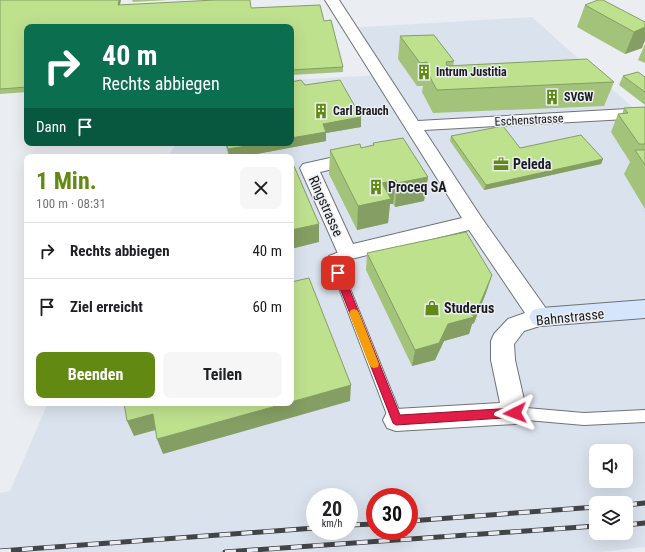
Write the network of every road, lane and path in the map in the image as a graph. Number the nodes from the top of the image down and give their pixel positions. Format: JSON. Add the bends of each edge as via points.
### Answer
{"nodes":[{"id":1,"x":332,"y":0,"type":"edge"},
{"id":2,"x":645,"y":113,"type":"edge"},
{"id":3,"x":414,"y":126,"type":"junction"},
{"id":4,"x":371,"y":155,"type":"edge"},
{"id":5,"x":300,"y":170,"type":"edge"},
{"id":6,"x":474,"y":222,"type":"junction"},
{"id":7,"x":347,"y":253,"type":"junction"},
{"id":8,"x":645,"y":309,"type":"edge"},
{"id":9,"x":541,"y":317,"type":"junction"},
{"id":10,"x":515,"y":413,"type":"junction"},
{"id":11,"x":645,"y":416,"type":"edge"},
{"id":12,"x":396,"y":420,"type":"joint"}],
"edges":[{"from":1,"to":3,"type":"street"},
{"from":2,"to":3,"type":"street","name":"Eschenstrasse"},
{"from":3,"to":6,"type":"street","via":[[417,145]]},
{"from":4,"to":5,"type":"street","name":"Ringstrasse"},
{"from":5,"to":7,"type":"street","name":"Ringstrasse"},
{"from":6,"to":7,"type":"street","name":"Ringstrasse"},
{"from":6,"to":9,"type":"street"},
{"from":7,"to":12,"type":"lane","via":[[333,259]]},
{"from":8,"to":9,"type":"street","name":"Bahnstrasse"},
{"from":9,"to":10,"type":"street","name":"Bahnstrasse","via":[[516,326],[502,341],[503,360]]},
{"from":10,"to":11,"type":"lane","via":[[584,420]]},
{"from":10,"to":12,"type":"street"}]}
